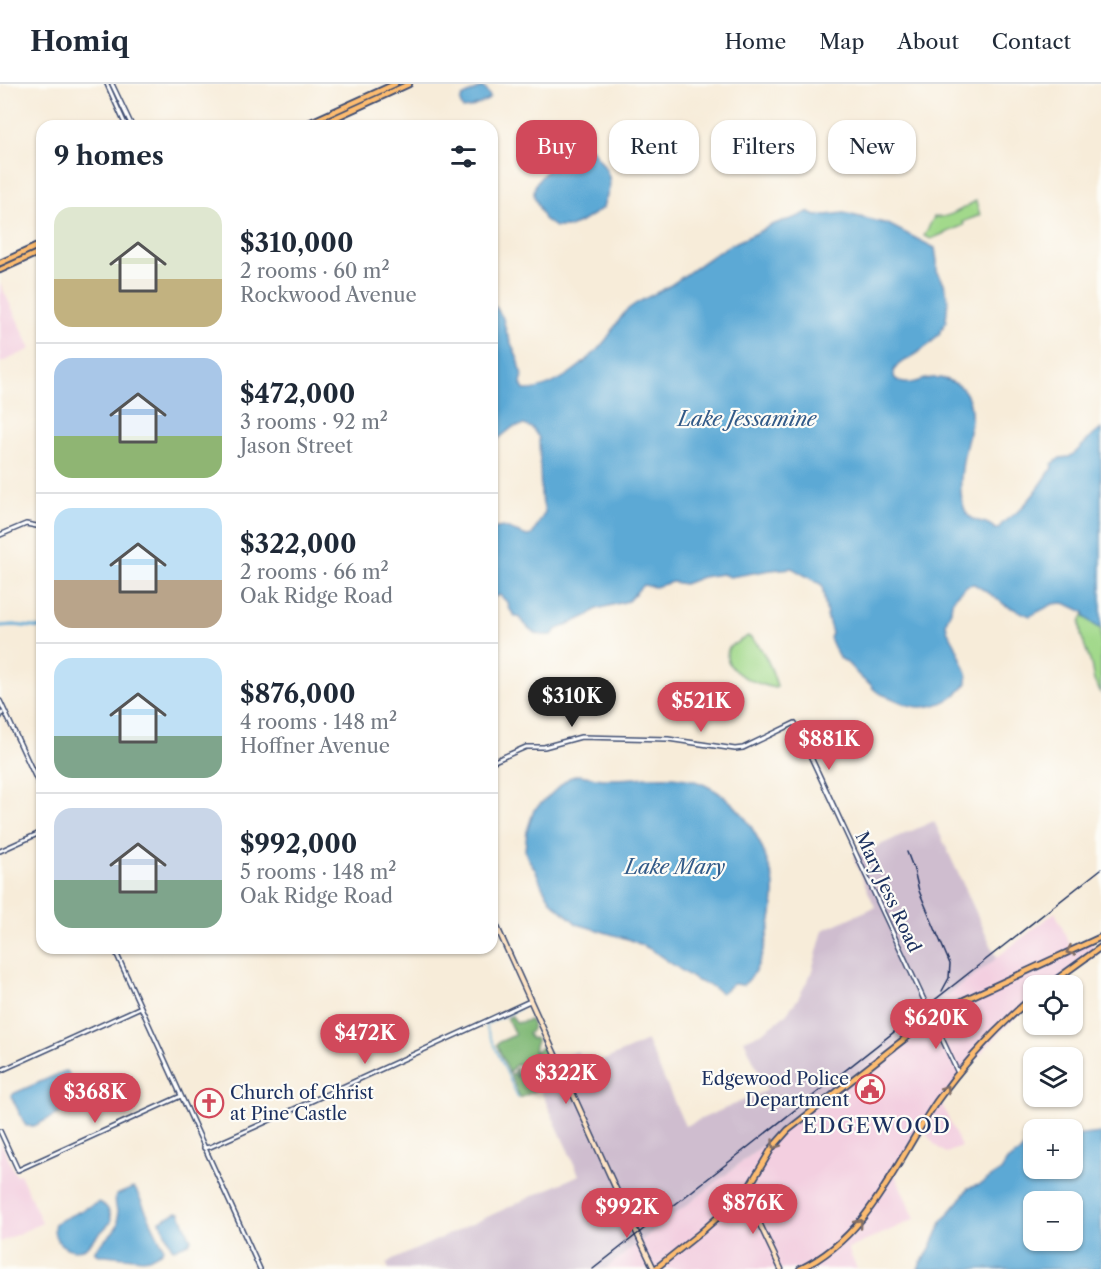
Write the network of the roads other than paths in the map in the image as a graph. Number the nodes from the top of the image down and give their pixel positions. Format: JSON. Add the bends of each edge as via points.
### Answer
{"nodes":[{"id":1,"x":107,"y":84,"type":"edge"},
{"id":2,"x":112,"y":84,"type":"edge"},
{"id":3,"x":395,"y":84,"type":"edge"},
{"id":4,"x":408,"y":84,"type":"edge"},
{"id":5,"x":112,"y":93,"type":"junction"},
{"id":6,"x":128,"y":118,"type":"joint"},
{"id":7,"x":123,"y":120,"type":"edge"},
{"id":8,"x":315,"y":120,"type":"edge"},
{"id":9,"x":330,"y":120,"type":"edge"},
{"id":10,"x":36,"y":247,"type":"edge"},
{"id":11,"x":36,"y":254,"type":"edge"},
{"id":12,"x":0,"y":264,"type":"edge"},
{"id":13,"x":0,"y":270,"type":"edge"},
{"id":14,"x":36,"y":526,"type":"edge"},
{"id":15,"x":0,"y":535,"type":"edge"},
{"id":16,"x":0,"y":701,"type":"edge"},
{"id":17,"x":2,"y":714,"type":"edge"},
{"id":18,"x":498,"y":759,"type":"edge"},
{"id":19,"x":36,"y":780,"type":"edge"},
{"id":20,"x":36,"y":835,"type":"edge"},
{"id":21,"x":0,"y":851,"type":"edge"},
{"id":22,"x":498,"y":929,"type":"edge"},
{"id":23,"x":1101,"y":937,"type":"edge"},
{"id":24,"x":1101,"y":947,"type":"edge"},
{"id":25,"x":117,"y":954,"type":"edge"},
{"id":26,"x":1062,"y":975,"type":"edge"},
{"id":27,"x":530,"y":1000,"type":"junction"},
{"id":28,"x":1023,"y":1005,"type":"edge"},
{"id":29,"x":141,"y":1007,"type":"junction"},
{"id":30,"x":933,"y":1018,"type":"junction"},
{"id":31,"x":0,"y":1071,"type":"edge"},
{"id":32,"x":958,"y":1073,"type":"junction"},
{"id":33,"x":181,"y":1096,"type":"junction"},
{"id":34,"x":0,"y":1131,"type":"edge"},
{"id":35,"x":204,"y":1148,"type":"junction"},
{"id":36,"x":745,"y":1193,"type":"junction"},
{"id":37,"x":260,"y":1269,"type":"edge"},
{"id":38,"x":655,"y":1269,"type":"edge"},
{"id":39,"x":781,"y":1269,"type":"edge"},
{"id":40,"x":801,"y":1269,"type":"edge"}],
"edges":[{"from":1,"to":5,"type":"street"},
{"from":2,"to":6,"type":"street"},
{"from":3,"to":8,"type":"main road"},
{"from":4,"to":9,"type":"main road"},
{"from":5,"to":6,"type":"street"},
{"from":5,"to":7,"type":"street"},
{"from":10,"to":12,"type":"main road"},
{"from":11,"to":13,"type":"main road"},
{"from":14,"to":15,"type":"street","via":[[26,524]]},
{"from":16,"to":17,"type":"street"},
{"from":17,"to":19,"type":"street"},
{"from":18,"to":30,"type":"street","name":"Mary Jess Road","via":[[526,747],[550,746],[581,737],[668,739],[735,749],[795,723]]},
{"from":20,"to":21,"type":"street"},
{"from":22,"to":27,"type":"main road"},
{"from":23,"to":30,"type":"main road","one_way":true},
{"from":24,"to":26,"type":"main road"},
{"from":25,"to":29,"type":"street"},
{"from":27,"to":35,"type":"street"},
{"from":27,"to":38,"type":"main road"},
{"from":28,"to":32,"type":"main road"},
{"from":29,"to":31,"type":"street"},
{"from":29,"to":33,"type":"street"},
{"from":30,"to":32,"type":"street","name":"Mary Jess Road"},
{"from":30,"to":36,"type":"main road","one_way":true,"via":[[784,1134]]},
{"from":40,"to":32,"type":"main road","one_way":true,"via":[[833,1249],[858,1225]]},
{"from":33,"to":34,"type":"street","via":[[18,1170]]},
{"from":33,"to":35,"type":"street"},
{"from":35,"to":37,"type":"street"},
{"from":36,"to":38,"type":"main road"},
{"from":36,"to":39,"type":"main road"}]}
